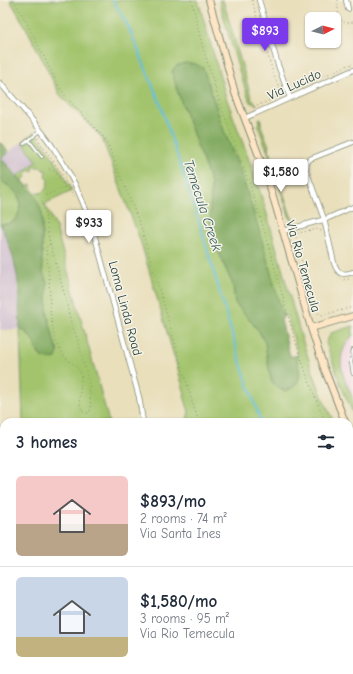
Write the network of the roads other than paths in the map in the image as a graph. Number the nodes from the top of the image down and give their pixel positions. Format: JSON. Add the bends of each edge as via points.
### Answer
{"nodes":[{"id":1,"x":209,"y":0,"type":"edge"},
{"id":2,"x":258,"y":0,"type":"edge"},
{"id":3,"x":346,"y":0,"type":"edge"},
{"id":4,"x":348,"y":9,"type":"dead end"},
{"id":5,"x":353,"y":70,"type":"edge"},
{"id":6,"x":0,"y":83,"type":"edge"},
{"id":7,"x":290,"y":98,"type":"junction"},
{"id":8,"x":244,"y":118,"type":"junction"},
{"id":9,"x":40,"y":131,"type":"junction"},
{"id":10,"x":29,"y":140,"type":"junction"},
{"id":11,"x":353,"y":142,"type":"edge"},
{"id":12,"x":24,"y":144,"type":"dead end"},
{"id":13,"x":42,"y":157,"type":"dead end"},
{"id":14,"x":353,"y":206,"type":"edge"},
{"id":15,"x":324,"y":219,"type":"junction"},
{"id":16,"x":283,"y":231,"type":"junction"},
{"id":17,"x":353,"y":272,"type":"edge"},
{"id":18,"x":353,"y":316,"type":"edge"},
{"id":19,"x":311,"y":328,"type":"junction"},
{"id":20,"x":353,"y":350,"type":"edge"},
{"id":21,"x":353,"y":374,"type":"edge"},
{"id":22,"x":143,"y":418,"type":"edge"},
{"id":23,"x":343,"y":418,"type":"edge"}],
"edges":[{"from":1,"to":8,"type":"street","name":"Via Rio Temecula"},
{"from":2,"to":7,"type":"street"},
{"from":3,"to":4,"type":"street"},
{"from":5,"to":7,"type":"street","name":"Via Lucido"},
{"from":6,"to":9,"type":"street","name":"Loma Linda Road"},
{"from":7,"to":8,"type":"street","name":"Via Lucido"},
{"from":8,"to":16,"type":"street","name":"Via Rio Temecula","via":[[264,169]]},
{"from":9,"to":10,"type":"lane"},
{"from":9,"to":22,"type":"street","name":"Loma Linda Road","via":[[58,154],[71,177],[90,220]]},
{"from":10,"to":12,"type":"lane"},
{"from":10,"to":13,"type":"lane"},
{"from":11,"to":15,"type":"street","via":[[310,159],[307,163],[306,170]]},
{"from":14,"to":15,"type":"street"},
{"from":15,"to":16,"type":"street"},
{"from":15,"to":17,"type":"street","via":[[337,270],[345,275]]},
{"from":16,"to":19,"type":"street","name":"Via Rio Temecula"},
{"from":18,"to":19,"type":"street"},
{"from":19,"to":23,"type":"street","name":"Via Rio Temecula"},
{"from":20,"to":21,"type":"lane"}]}
